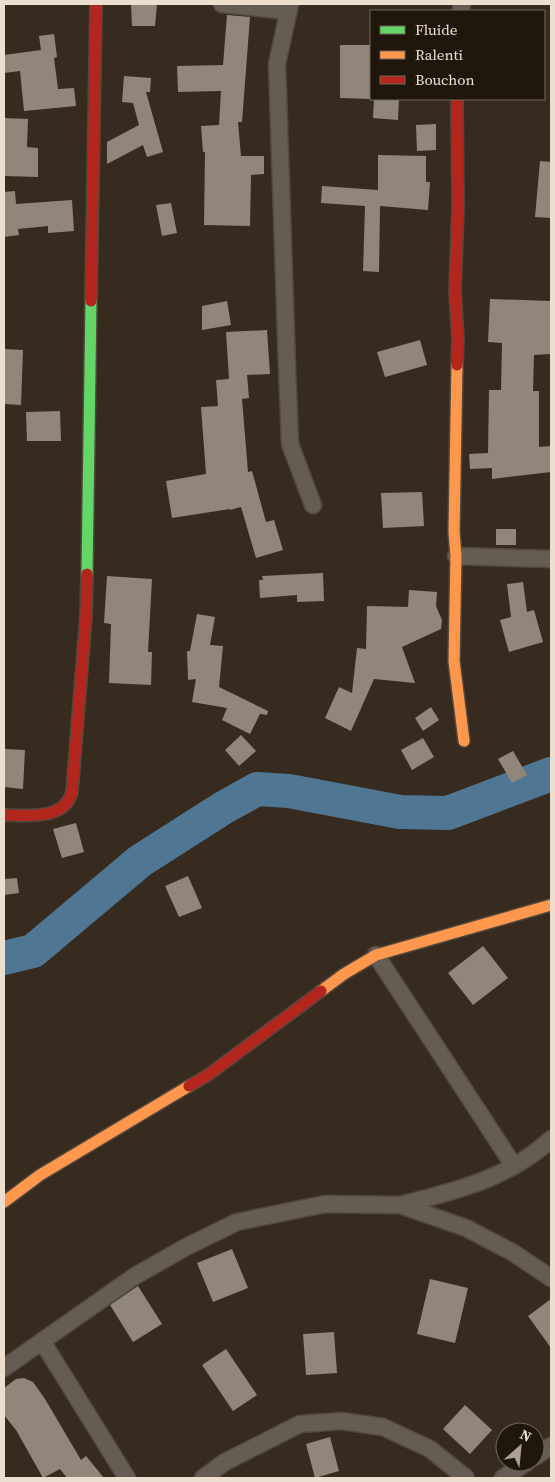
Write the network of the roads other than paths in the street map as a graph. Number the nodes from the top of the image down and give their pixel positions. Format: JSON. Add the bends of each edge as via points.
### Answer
{"nodes":[{"id":1,"x":96,"y":4,"type":"edge"},
{"id":2,"x":222,"y":4,"type":"edge"},
{"id":3,"x":290,"y":7,"type":"edge"},
{"id":4,"x":457,"y":100,"type":"edge"},
{"id":5,"x":313,"y":505,"type":"dead end"},
{"id":6,"x":456,"y":556,"type":"junction"},
{"id":7,"x":551,"y":559,"type":"edge"},
{"id":8,"x":464,"y":741,"type":"dead end"},
{"id":9,"x":4,"y":815,"type":"edge"},
{"id":10,"x":551,"y":905,"type":"edge"},
{"id":11,"x":376,"y":955,"type":"junction"},
{"id":12,"x":551,"y":1139,"type":"edge"},
{"id":13,"x":514,"y":1166,"type":"junction"},
{"id":14,"x":4,"y":1202,"type":"edge"},
{"id":15,"x":400,"y":1205,"type":"junction"},
{"id":16,"x":551,"y":1278,"type":"edge"},
{"id":17,"x":42,"y":1341,"type":"junction"},
{"id":18,"x":4,"y":1368,"type":"edge"},
{"id":19,"x":127,"y":1478,"type":"edge"},
{"id":20,"x":202,"y":1478,"type":"edge"},
{"id":21,"x":466,"y":1478,"type":"edge"}],
"edges":[{"from":1,"to":9,"type":"street","via":[[86,616],[72,792],[67,804],[55,812]]},
{"from":2,"to":3,"type":"street"},
{"from":3,"to":5,"type":"street","via":[[277,64],[290,444]]},
{"from":4,"to":6,"type":"street"},
{"from":6,"to":7,"type":"street"},
{"from":6,"to":8,"type":"street","via":[[454,661]]},
{"from":10,"to":11,"type":"street"},
{"from":11,"to":13,"type":"street"},
{"from":11,"to":14,"type":"street","via":[[344,974],[208,1075],[40,1175]]},
{"from":12,"to":13,"type":"street"},
{"from":13,"to":15,"type":"street","via":[[457,1191]]},
{"from":15,"to":16,"type":"street","via":[[466,1228],[512,1252]]},
{"from":15,"to":17,"type":"street","via":[[325,1204],[237,1222],[135,1276]]},
{"from":17,"to":18,"type":"street"},
{"from":17,"to":19,"type":"street"},
{"from":20,"to":21,"type":"street","via":[[225,1462],[300,1424],[342,1421],[383,1427],[430,1449]]}]}
